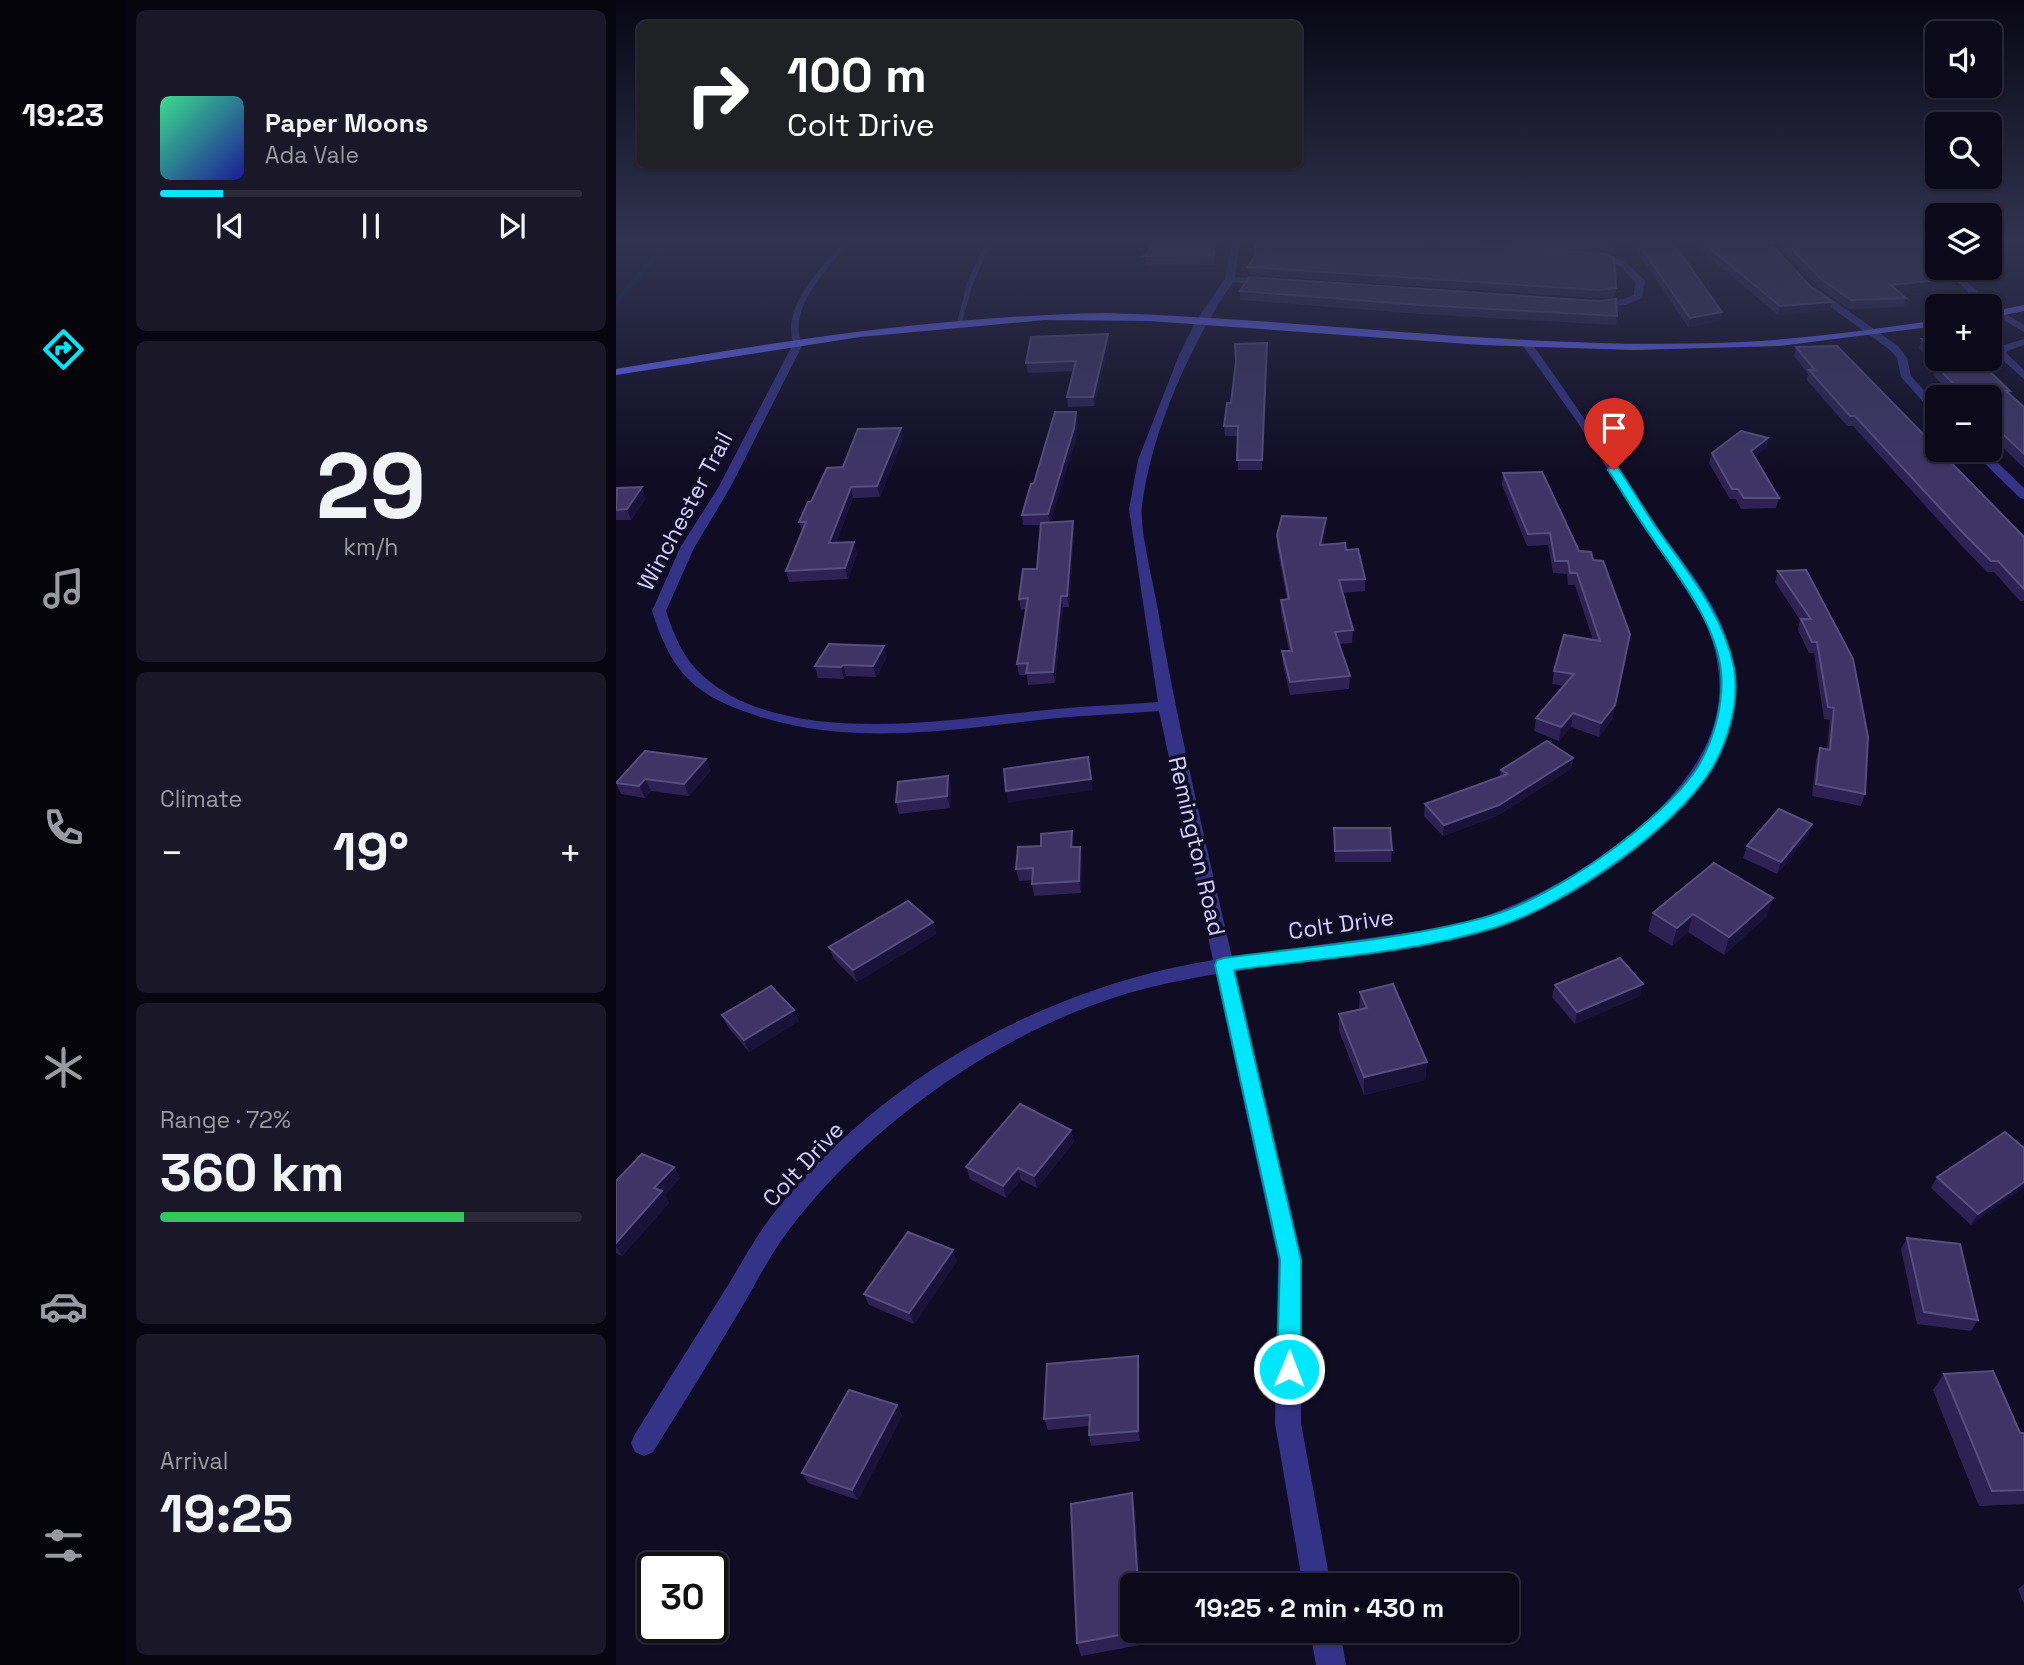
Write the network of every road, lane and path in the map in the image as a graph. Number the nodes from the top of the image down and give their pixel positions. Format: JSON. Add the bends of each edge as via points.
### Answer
{"nodes":[{"id":1,"x":794,"y":318,"type":"edge"},
{"id":2,"x":960,"y":318,"type":"edge"},
{"id":3,"x":1061,"y":318,"type":"edge"},
{"id":4,"x":1135,"y":318,"type":"edge"},
{"id":5,"x":1203,"y":318,"type":"edge"},
{"id":6,"x":1853,"y":318,"type":"edge"},
{"id":7,"x":2004,"y":318,"type":"edge"},
{"id":8,"x":1201,"y":321,"type":"junction"},
{"id":9,"x":959,"y":322,"type":"junction"},
{"id":10,"x":1925,"y":325,"type":"edge"},
{"id":11,"x":2024,"y":329,"type":"edge"},
{"id":12,"x":1875,"y":333,"type":"junction"},
{"id":13,"x":1526,"y":342,"type":"junction"},
{"id":14,"x":2024,"y":342,"type":"edge"},
{"id":15,"x":798,"y":344,"type":"junction"},
{"id":16,"x":616,"y":372,"type":"edge"},
{"id":17,"x":2024,"y":376,"type":"edge"},
{"id":18,"x":1925,"y":398,"type":"edge"},
{"id":19,"x":1990,"y":462,"type":"edge"},
{"id":20,"x":2024,"y":495,"type":"edge"},
{"id":21,"x":1166,"y":706,"type":"junction"},
{"id":22,"x":1224,"y":965,"type":"junction"},
{"id":23,"x":644,"y":1443,"type":"dead end"},
{"id":24,"x":1315,"y":1573,"type":"edge"},
{"id":25,"x":1327,"y":1643,"type":"edge"},
{"id":26,"x":1331,"y":1665,"type":"edge"}],
"edges":[{"from":1,"to":15,"type":"lane"},
{"from":2,"to":9,"type":"lane"},
{"from":3,"to":9,"type":"street"},
{"from":4,"to":8,"type":"street"},
{"from":5,"to":8,"type":"street","name":"Remington Road"},
{"from":6,"to":12,"type":"street"},
{"from":7,"to":11,"type":"street"},
{"from":8,"to":13,"type":"street"},
{"from":8,"to":21,"type":"street","name":"Remington Road","via":[[1144,460],[1135,509]]},
{"from":9,"to":15,"type":"street"},
{"from":10,"to":12,"type":"street"},
{"from":12,"to":13,"type":"street","via":[[1689,348]]},
{"from":12,"to":18,"type":"street","via":[[1902,358],[1906,377]]},
{"from":13,"to":22,"type":"street","name":"Colt Drive","via":[[1708,614],[1728,672],[1727,701],[1714,749],[1680,800],[1632,842],[1585,877],[1536,904],[1497,921],[1433,936]]},
{"from":14,"to":17,"type":"street","via":[[2002,349],[2001,354]]},
{"from":15,"to":16,"type":"street"},
{"from":15,"to":21,"type":"street","name":"Winchester Trail","via":[[724,488],[687,548],[659,611],[668,639],[690,672],[717,695],[803,725],[936,728]]},
{"from":19,"to":20,"type":"street"},
{"from":21,"to":22,"type":"street","name":"Remington Road"},
{"from":22,"to":23,"type":"street","name":"Colt Drive","via":[[1120,989],[1051,1014],[964,1060],[855,1141],[777,1228]]},
{"from":22,"to":24,"type":"street","name":"Remington Road","via":[[1290,1260],[1289,1423]]},
{"from":25,"to":26,"type":"street"}]}
